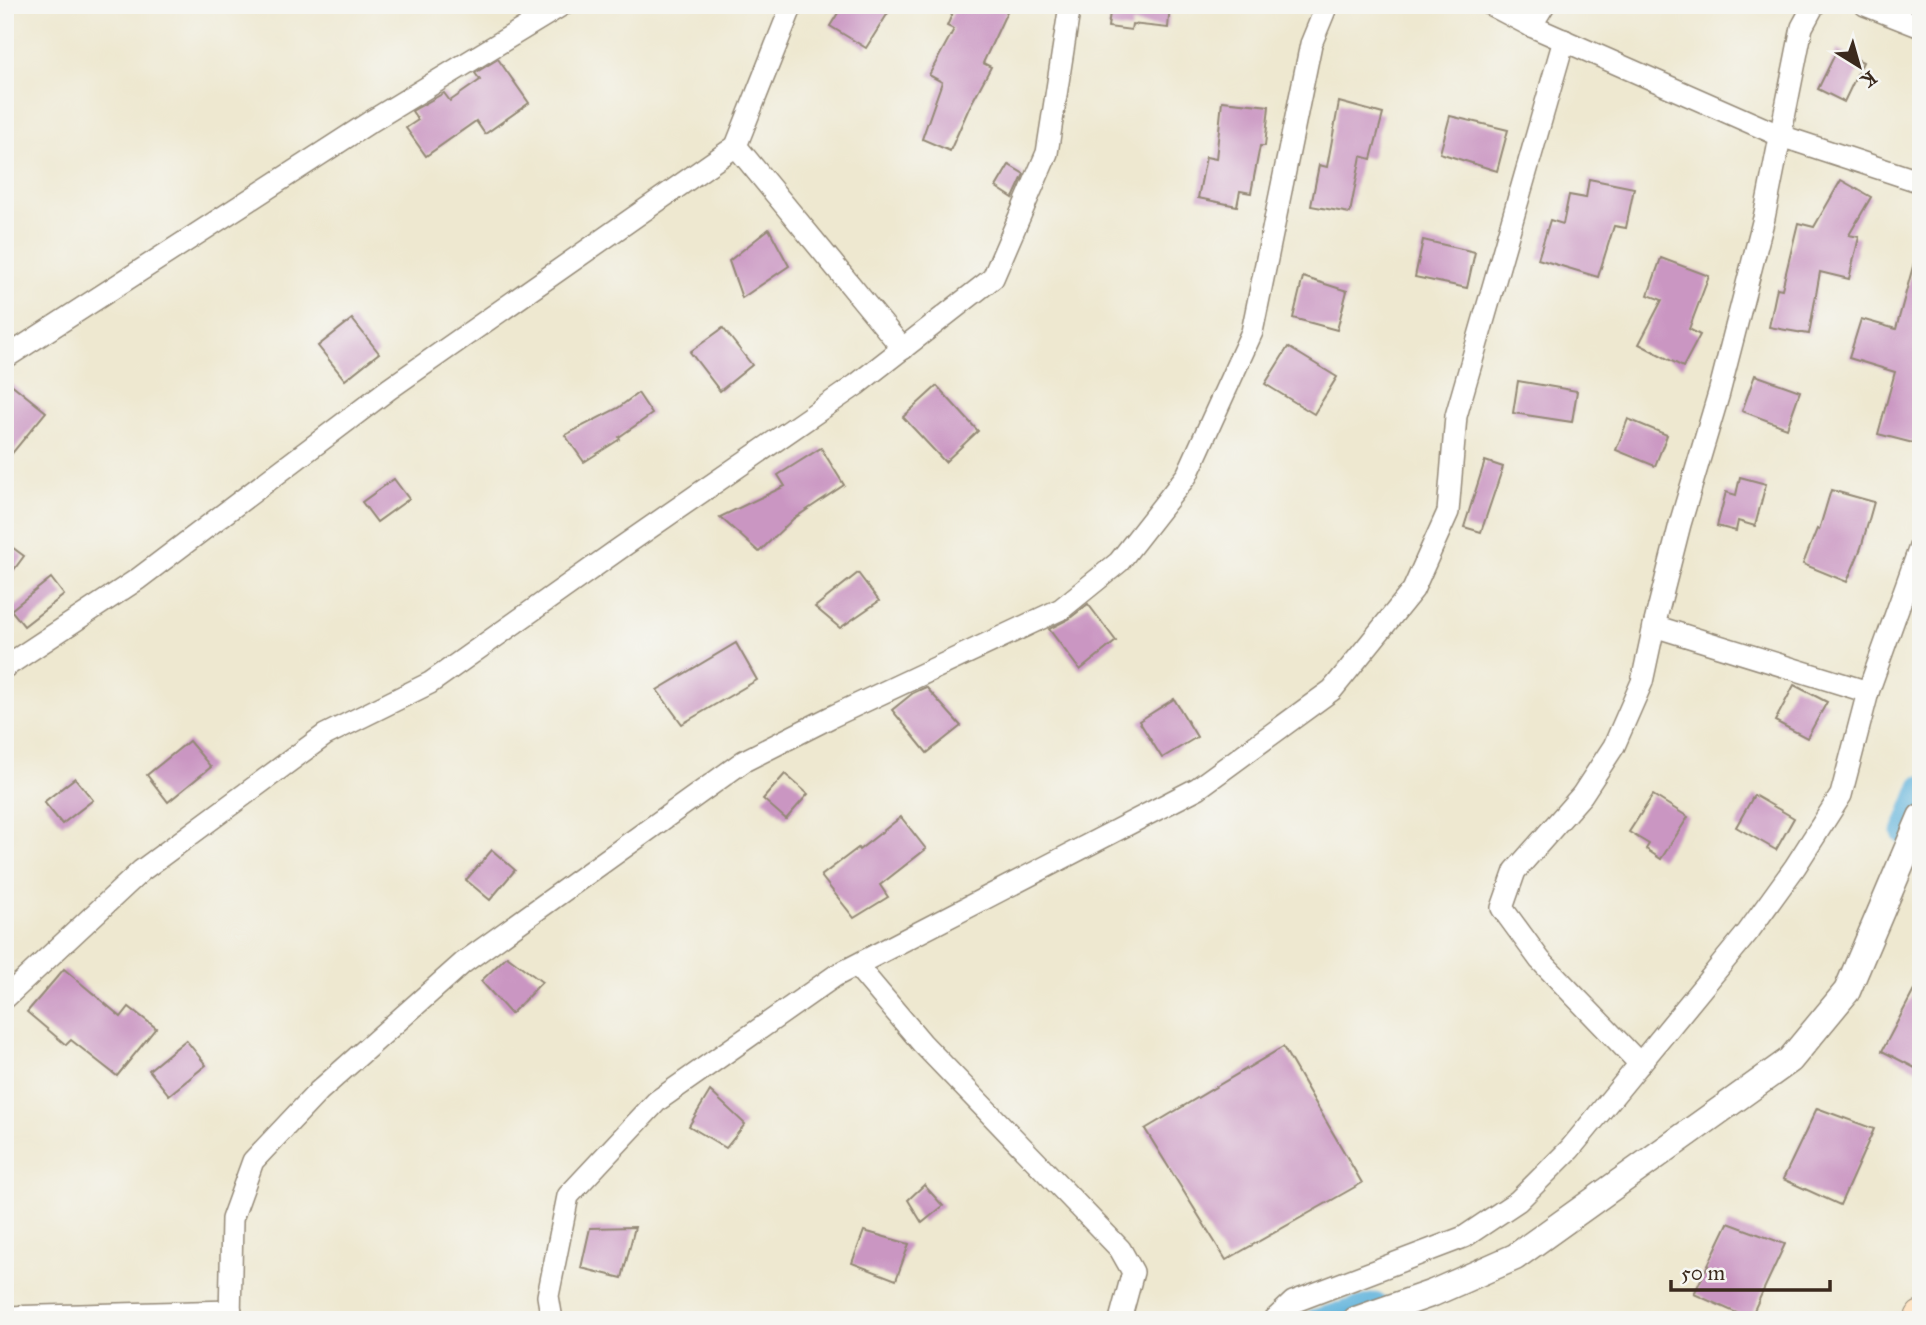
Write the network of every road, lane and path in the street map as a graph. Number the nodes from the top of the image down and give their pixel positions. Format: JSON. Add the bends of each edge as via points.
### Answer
{"nodes":[{"id":1,"x":562,"y":5,"type":"edge"},
{"id":2,"x":792,"y":5,"type":"edge"},
{"id":3,"x":1070,"y":5,"type":"edge"},
{"id":4,"x":1326,"y":5,"type":"edge"},
{"id":5,"x":1490,"y":5,"type":"edge"},
{"id":6,"x":1544,"y":5,"type":"edge"},
{"id":7,"x":1814,"y":5,"type":"edge"},
{"id":8,"x":1865,"y":5,"type":"edge"},
{"id":9,"x":1531,"y":26,"type":"junction"},
{"id":10,"x":1921,"y":27,"type":"edge"},
{"id":11,"x":1564,"y":40,"type":"junction"},
{"id":12,"x":1781,"y":136,"type":"junction"},
{"id":13,"x":736,"y":146,"type":"junction"},
{"id":14,"x":1921,"y":182,"type":"edge"},
{"id":15,"x":903,"y":349,"type":"junction"},
{"id":16,"x":5,"y":358,"type":"edge"},
{"id":17,"x":1921,"y":544,"type":"edge"},
{"id":18,"x":1654,"y":625,"type":"junction"},
{"id":19,"x":5,"y":667,"type":"edge"},
{"id":20,"x":1868,"y":692,"type":"junction"},
{"id":21,"x":1921,"y":817,"type":"edge"},
{"id":22,"x":857,"y":966,"type":"junction"},
{"id":23,"x":5,"y":998,"type":"edge"},
{"id":24,"x":1640,"y":1064,"type":"junction"},
{"id":25,"x":231,"y":1315,"type":"edge"},
{"id":26,"x":5,"y":1317,"type":"edge"},
{"id":27,"x":552,"y":1320,"type":"edge"},
{"id":28,"x":1120,"y":1320,"type":"edge"},
{"id":29,"x":1274,"y":1320,"type":"edge"},
{"id":30,"x":1356,"y":1320,"type":"edge"}],
"edges":[{"from":1,"to":16,"type":"street","via":[[370,122]]},
{"from":2,"to":13,"type":"street"},
{"from":3,"to":15,"type":"street","via":[[1048,153],[993,278]]},
{"from":4,"to":25,"type":"street","via":[[1311,44],[1252,331],[1187,475],[1119,562],[1061,609],[744,761],[463,963],[319,1091],[253,1161],[232,1219]]},
{"from":5,"to":9,"type":"street"},
{"from":6,"to":9,"type":"street"},
{"from":7,"to":12,"type":"street","via":[[1802,27]]},
{"from":8,"to":10,"type":"street"},
{"from":9,"to":11,"type":"street"},
{"from":11,"to":12,"type":"street"},
{"from":11,"to":22,"type":"street","via":[[1456,416],[1448,512],[1413,590],[1332,690],[1198,788]]},
{"from":12,"to":14,"type":"street"},
{"from":12,"to":18,"type":"street","via":[[1730,353]]},
{"from":13,"to":15,"type":"street"},
{"from":13,"to":19,"type":"street","via":[[389,390],[138,579]]},
{"from":15,"to":23,"type":"street","via":[[430,683],[325,735],[141,870]]},
{"from":17,"to":20,"type":"street"},
{"from":18,"to":20,"type":"street"},
{"from":18,"to":24,"type":"street","via":[[1642,682],[1614,746],[1582,795],[1515,871],[1502,908],[1540,960]]},
{"from":20,"to":24,"type":"street","via":[[1841,795],[1748,932]]},
{"from":21,"to":30,"type":"street","via":[[1847,991],[1790,1060],[1515,1257]]},
{"from":22,"to":27,"type":"street","via":[[835,976],[657,1101],[568,1196],[548,1296]]},
{"from":22,"to":28,"type":"street","via":[[922,1044],[1120,1249],[1133,1272]]},
{"from":24,"to":29,"type":"street","via":[[1570,1149],[1518,1201],[1464,1237],[1293,1302]]},
{"from":25,"to":26,"type":"street"}]}
